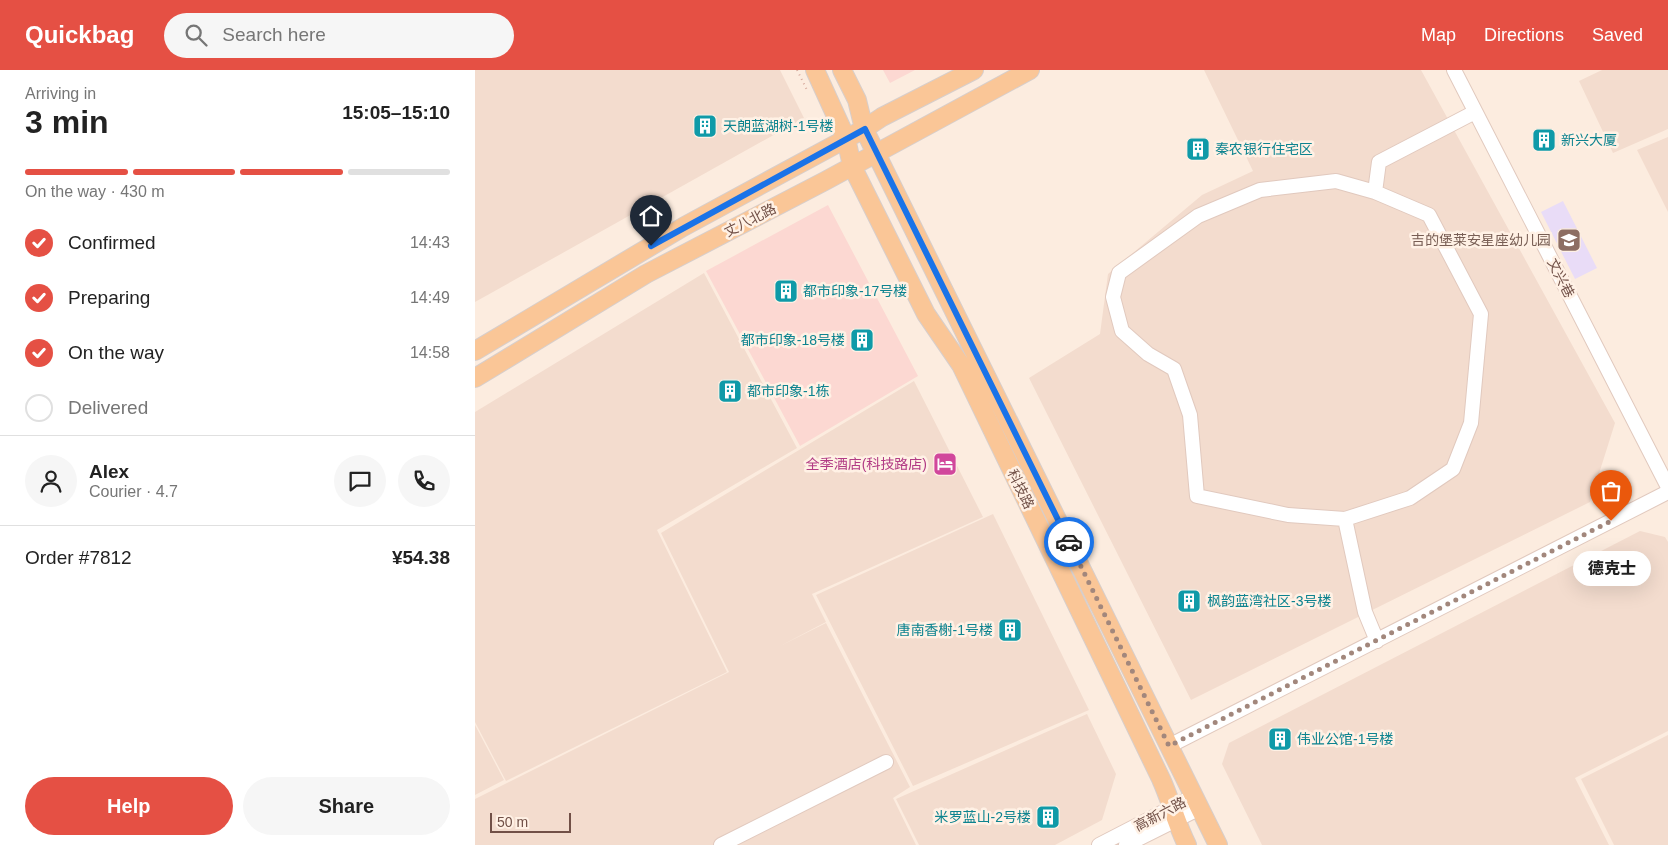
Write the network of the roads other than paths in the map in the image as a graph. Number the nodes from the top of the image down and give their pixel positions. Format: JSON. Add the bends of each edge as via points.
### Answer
{"nodes":[{"id":1,"x":815,"y":70,"type":"edge"},
{"id":2,"x":842,"y":70,"type":"edge"},
{"id":3,"x":974,"y":70,"type":"edge"},
{"id":4,"x":1030,"y":70,"type":"edge"},
{"id":5,"x":1454,"y":70,"type":"edge"},
{"id":6,"x":1475,"y":112,"type":"junction"},
{"id":7,"x":865,"y":129,"type":"junction"},
{"id":8,"x":845,"y":138,"type":"junction"},
{"id":9,"x":876,"y":152,"type":"junction"},
{"id":10,"x":853,"y":166,"type":"junction"},
{"id":11,"x":1375,"y":192,"type":"junction"},
{"id":12,"x":475,"y":351,"type":"edge"},
{"id":13,"x":475,"y":378,"type":"edge"},
{"id":14,"x":1668,"y":486,"type":"edge"},
{"id":15,"x":1668,"y":492,"type":"edge"},
{"id":16,"x":1345,"y":519,"type":"junction"},
{"id":17,"x":1377,"y":641,"type":"junction"},
{"id":18,"x":1169,"y":746,"type":"junction"},
{"id":19,"x":886,"y":762,"type":"dead end"},
{"id":20,"x":1197,"y":802,"type":"junction"},
{"id":21,"x":1174,"y":813,"type":"junction"},
{"id":22,"x":721,"y":845,"type":"edge"},
{"id":23,"x":1099,"y":845,"type":"edge"},
{"id":24,"x":1126,"y":845,"type":"edge"},
{"id":25,"x":1187,"y":845,"type":"edge"},
{"id":26,"x":1218,"y":845,"type":"edge"}],
"edges":[{"from":1,"to":8,"type":"main road","name":"科技路"},
{"from":2,"to":7,"type":"main road","name":"科技路","via":[[857,100]]},
{"from":3,"to":7,"type":"main road","name":"丈八北路"},
{"from":4,"to":9,"type":"main road","name":"丈八北路"},
{"from":5,"to":6,"type":"street","name":"文兴巷"},
{"from":6,"to":11,"type":"street","via":[[1379,162]]},
{"from":6,"to":14,"type":"street","name":"文兴巷"},
{"from":7,"to":8,"type":"main road","name":"丈八北路"},
{"from":7,"to":9,"type":"main road","name":"科技路"},
{"from":8,"to":10,"type":"main road","name":"科技路"},
{"from":8,"to":12,"type":"main road","name":"丈八北路","via":[[683,227]]},
{"from":9,"to":10,"type":"main road","name":"丈八北路"},
{"from":9,"to":18,"type":"main road","name":"科技路"},
{"from":10,"to":13,"type":"main road","name":"丈八北路","via":[[646,274]]},
{"from":10,"to":21,"type":"main road","name":"科技路","via":[[926,314],[961,365]]},
{"from":11,"to":16,"type":"street","via":[[1429,214],[1481,314],[1471,423],[1453,469],[1410,498]]},
{"from":11,"to":16,"type":"street","via":[[1336,181],[1260,190],[1198,216],[1119,273],[1113,297],[1122,331],[1148,354],[1174,369],[1190,415],[1197,496],[1288,515]]},
{"from":15,"to":17,"type":"street"},
{"from":16,"to":17,"type":"street","via":[[1365,612]]},
{"from":17,"to":18,"type":"street"},
{"from":18,"to":20,"type":"main road","name":"科技路"},
{"from":19,"to":22,"type":"street"},
{"from":20,"to":21,"type":"street","name":"高新六路"},
{"from":20,"to":26,"type":"main road","name":"科技路"},
{"from":21,"to":23,"type":"street","name":"高新六路"},
{"from":21,"to":24,"type":"street","name":"高新六路"},
{"from":21,"to":25,"type":"main road","name":"科技路"}]}
